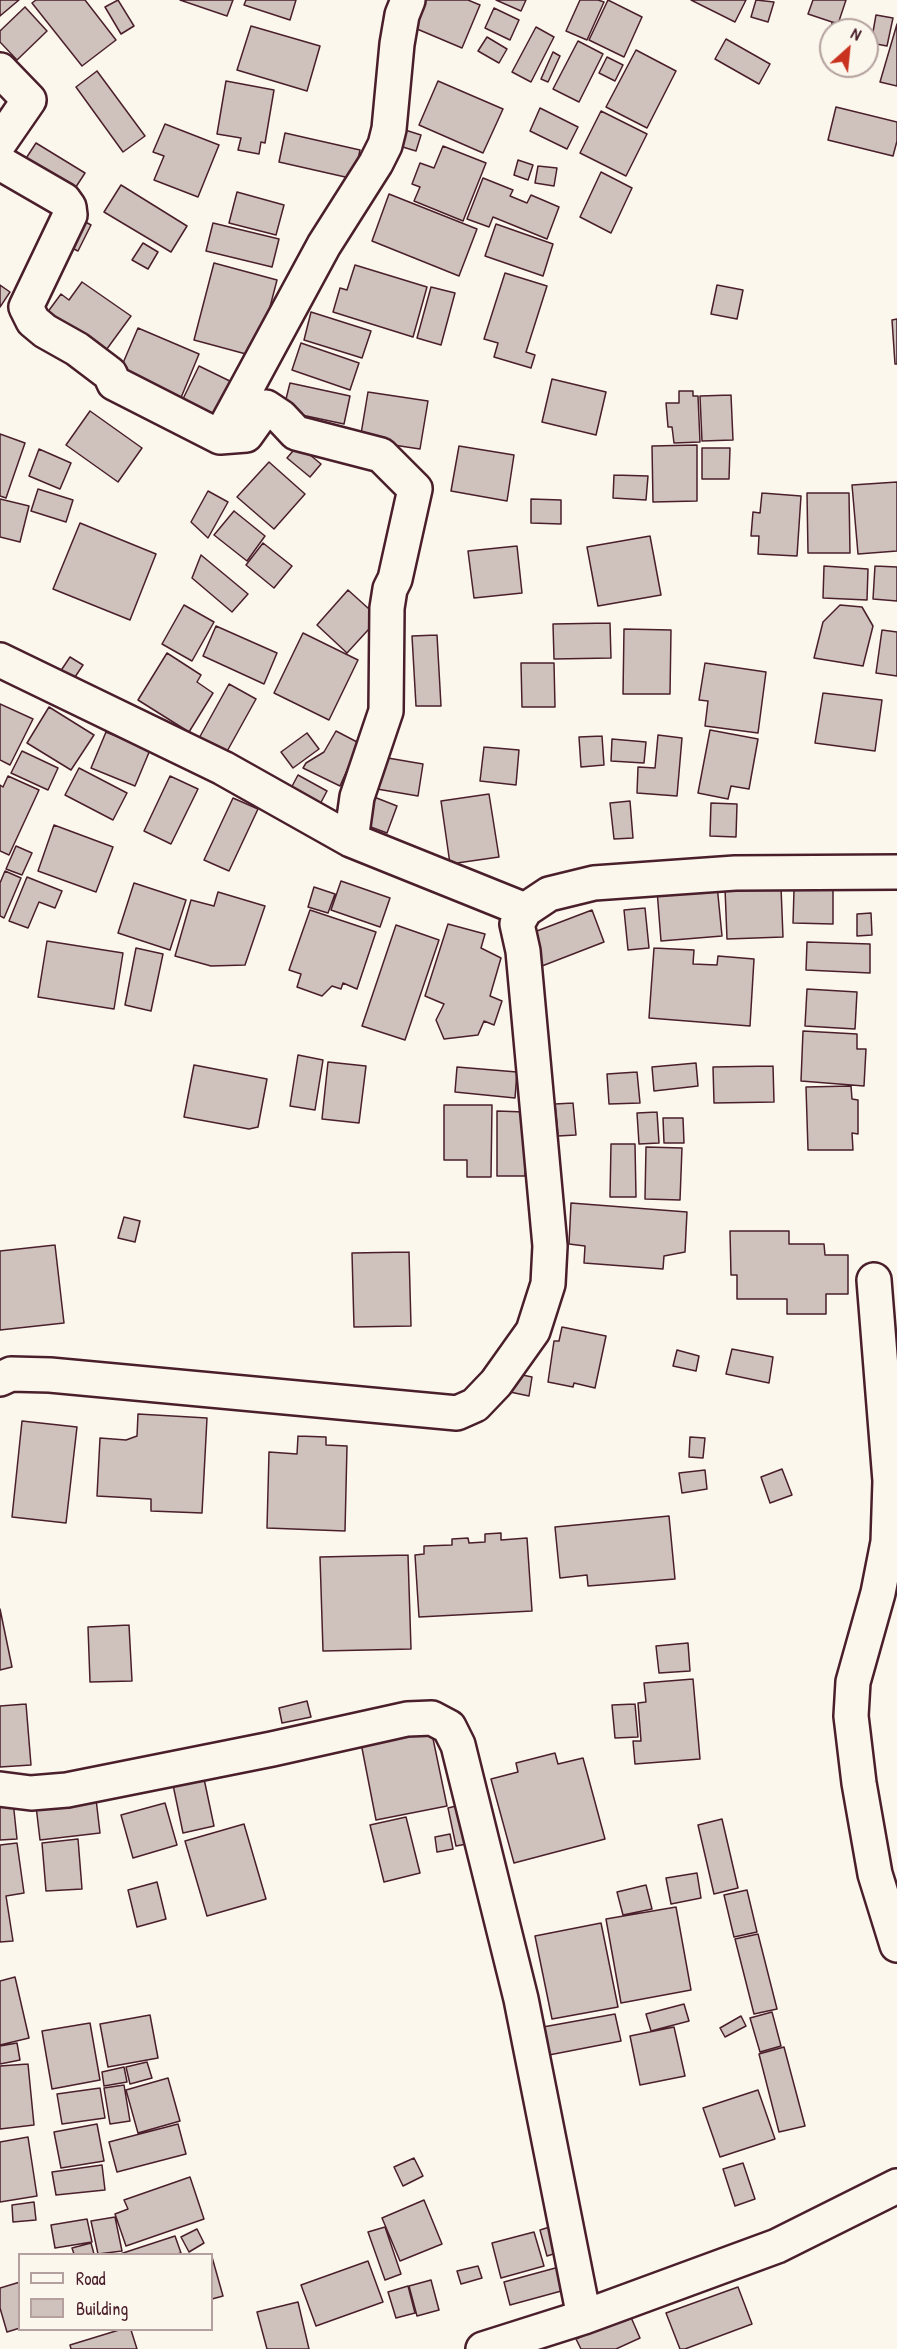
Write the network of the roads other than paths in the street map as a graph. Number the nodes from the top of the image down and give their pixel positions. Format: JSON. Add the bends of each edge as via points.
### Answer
{"nodes":[{"id":1,"x":408,"y":0,"type":"edge"},
{"id":2,"x":0,"y":70,"type":"edge"},
{"id":3,"x":0,"y":142,"type":"edge"},
{"id":4,"x":0,"y":163,"type":"edge"},
{"id":5,"x":220,"y":437,"type":"junction"},
{"id":6,"x":0,"y":660,"type":"edge"},
{"id":7,"x":351,"y":840,"type":"junction"},
{"id":8,"x":897,"y":872,"type":"edge"},
{"id":9,"x":525,"y":910,"type":"junction"},
{"id":10,"x":874,"y":1280,"type":"dead end"},
{"id":11,"x":0,"y":1379,"type":"edge"},
{"id":12,"x":0,"y":1789,"type":"edge"},
{"id":13,"x":897,"y":1945,"type":"edge"},
{"id":14,"x":897,"y":2186,"type":"edge"},
{"id":15,"x":584,"y":2317,"type":"junction"},
{"id":16,"x":483,"y":2349,"type":"edge"}],
"edges":[{"from":1,"to":5,"type":"street","via":[[402,15],[385,145],[324,245]]},
{"from":2,"to":3,"type":"street","via":[[29,100]]},
{"from":4,"to":5,"type":"street","via":[[64,200],[69,207],[70,215],[26,307],[33,321],[110,374],[114,383]]},
{"from":5,"to":7,"type":"street","via":[[246,435],[266,407],[296,433],[381,456],[415,489],[389,598],[386,711],[357,797]]},
{"from":6,"to":7,"type":"street","via":[[223,768]]},
{"from":7,"to":9,"type":"street"},
{"from":8,"to":9,"type":"street","via":[[735,873],[594,883],[549,894]]},
{"from":9,"to":11,"type":"street","via":[[517,924],[523,951],[550,1246],[548,1284],[533,1330],[496,1383],[475,1404],[457,1413],[50,1375],[11,1374]]},
{"from":10,"to":13,"type":"street","via":[[890,1481],[888,1542],[853,1682],[851,1716],[875,1874]]},
{"from":12,"to":15,"type":"street","via":[[32,1793],[67,1790],[407,1719],[432,1718],[449,1727],[458,1745],[521,1999]]},
{"from":14,"to":15,"type":"street","via":[[777,2246]]},
{"from":15,"to":16,"type":"street"}]}
